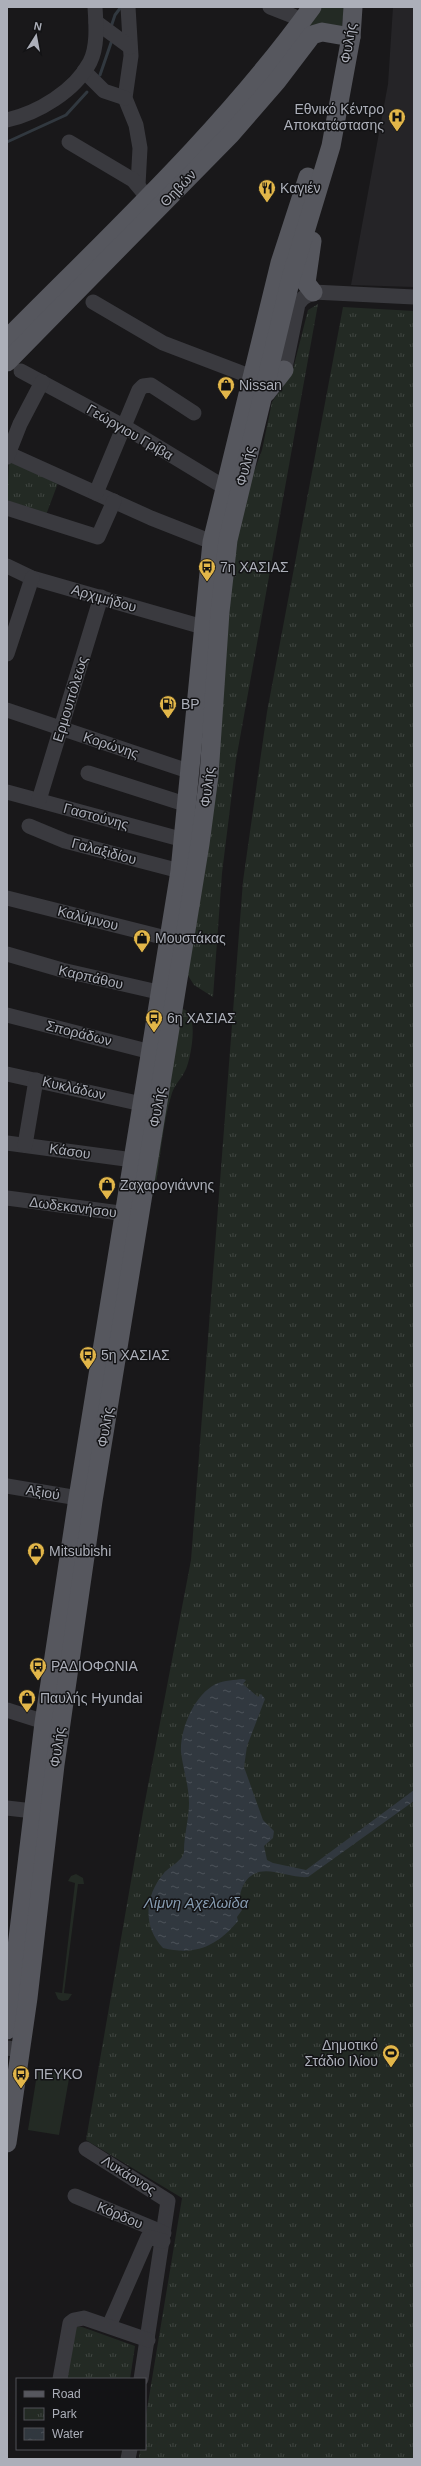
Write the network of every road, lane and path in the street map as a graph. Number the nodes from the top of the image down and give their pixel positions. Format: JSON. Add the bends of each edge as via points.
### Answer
{"nodes":[{"id":1,"x":95,"y":7,"type":"edge"},
{"id":2,"x":128,"y":7,"type":"edge"},
{"id":3,"x":270,"y":7,"type":"edge"},
{"id":4,"x":353,"y":7,"type":"edge"},
{"id":5,"x":307,"y":14,"type":"edge"},
{"id":6,"x":96,"y":22,"type":"junction"},
{"id":7,"x":351,"y":37,"type":"junction"},
{"id":8,"x":130,"y":47,"type":"junction"},
{"id":9,"x":84,"y":72,"type":"junction"},
{"id":10,"x":342,"y":79,"type":"junction"},
{"id":11,"x":125,"y":98,"type":"junction"},
{"id":12,"x":7,"y":120,"type":"edge"},
{"id":13,"x":69,"y":142,"type":"dead end"},
{"id":14,"x":331,"y":146,"type":"junction"},
{"id":15,"x":143,"y":191,"type":"junction"},
{"id":16,"x":313,"y":292,"type":"junction"},
{"id":17,"x":414,"y":297,"type":"edge"},
{"id":18,"x":93,"y":302,"type":"dead end"},
{"id":19,"x":7,"y":339,"type":"edge"},
{"id":20,"x":14,"y":367,"type":"edge"},
{"id":21,"x":264,"y":369,"type":"junction"},
{"id":22,"x":42,"y":382,"type":"junction"},
{"id":23,"x":194,"y":413,"type":"dead end"},
{"id":24,"x":125,"y":427,"type":"junction"},
{"id":25,"x":7,"y":455,"type":"edge"},
{"id":26,"x":232,"y":489,"type":"junction"},
{"id":27,"x":96,"y":493,"type":"junction"},
{"id":28,"x":114,"y":501,"type":"junction"},
{"id":29,"x":7,"y":508,"type":"edge"},
{"id":30,"x":212,"y":542,"type":"junction"},
{"id":31,"x":7,"y":566,"type":"edge"},
{"id":32,"x":32,"y":578,"type":"junction"},
{"id":33,"x":100,"y":597,"type":"junction"},
{"id":34,"x":203,"y":627,"type":"junction"},
{"id":35,"x":7,"y":654,"type":"edge"},
{"id":36,"x":7,"y":710,"type":"edge"},
{"id":37,"x":60,"y":728,"type":"junction"},
{"id":38,"x":191,"y":772,"type":"junction"},
{"id":39,"x":88,"y":773,"type":"dead end"},
{"id":40,"x":7,"y":792,"type":"edge"},
{"id":41,"x":39,"y":800,"type":"junction"},
{"id":42,"x":188,"y":805,"type":"junction"},
{"id":43,"x":29,"y":826,"type":"dead end"},
{"id":44,"x":184,"y":840,"type":"junction"},
{"id":45,"x":180,"y":871,"type":"junction"},
{"id":46,"x":7,"y":898,"type":"edge"},
{"id":47,"x":170,"y":939,"type":"junction"},
{"id":48,"x":7,"y":954,"type":"edge"},
{"id":49,"x":168,"y":995,"type":"junction"},
{"id":50,"x":7,"y":1015,"type":"edge"},
{"id":51,"x":151,"y":1052,"type":"junction"},
{"id":52,"x":7,"y":1074,"type":"edge"},
{"id":53,"x":36,"y":1080,"type":"junction"},
{"id":54,"x":142,"y":1104,"type":"junction"},
{"id":55,"x":7,"y":1143,"type":"edge"},
{"id":56,"x":25,"y":1145,"type":"junction"},
{"id":57,"x":133,"y":1160,"type":"junction"},
{"id":58,"x":7,"y":1198,"type":"edge"},
{"id":59,"x":132,"y":1214,"type":"junction"},
{"id":60,"x":7,"y":1486,"type":"edge"},
{"id":61,"x":78,"y":1498,"type":"junction"},
{"id":62,"x":7,"y":1710,"type":"edge"},
{"id":63,"x":52,"y":1725,"type":"junction"},
{"id":64,"x":7,"y":1808,"type":"edge"},
{"id":65,"x":33,"y":1811,"type":"junction"},
{"id":66,"x":13,"y":2040,"type":"edge"},
{"id":67,"x":7,"y":2143,"type":"edge"},
{"id":68,"x":86,"y":2149,"type":"dead end"},
{"id":69,"x":75,"y":2196,"type":"dead end"},
{"id":70,"x":164,"y":2237,"type":"junction"},
{"id":71,"x":137,"y":2264,"type":"junction"},
{"id":72,"x":158,"y":2270,"type":"junction"},
{"id":73,"x":109,"y":2326,"type":"junction"},
{"id":74,"x":148,"y":2340,"type":"junction"},
{"id":75,"x":60,"y":2378,"type":"edge"},
{"id":76,"x":142,"y":2378,"type":"edge"}],
"edges":[{"from":1,"to":6,"type":"street"},
{"from":2,"to":8,"type":"street"},
{"from":3,"to":5,"type":"street","via":[[293,16]]},
{"from":4,"to":7,"type":"main road","name":"Φυλής"},
{"from":5,"to":15,"type":"main road","name":"Θηβών","via":[[244,96]]},
{"from":6,"to":8,"type":"street"},
{"from":6,"to":9,"type":"street","via":[[91,61]]},
{"from":7,"to":10,"type":"main road","name":"Φυλής"},
{"from":7,"to":20,"type":"main road","name":"Θηβών","via":[[322,32],[312,36],[277,81],[230,134]]},
{"from":8,"to":11,"type":"street","via":[[130,70]]},
{"from":9,"to":11,"type":"street","via":[[104,90]]},
{"from":9,"to":12,"type":"street","via":[[55,100],[29,114]]},
{"from":10,"to":14,"type":"main road","name":"Φυλής"},
{"from":10,"to":21,"type":"main road","name":"Φυλής","via":[[286,243]]},
{"from":11,"to":15,"type":"street","via":[[136,125]]},
{"from":13,"to":15,"type":"street"},
{"from":14,"to":16,"type":"main road","via":[[306,280]]},
{"from":14,"to":21,"type":"main road","name":"Φυλής"},
{"from":15,"to":19,"type":"main road","name":"Θηβών"},
{"from":16,"to":17,"type":"street"},
{"from":16,"to":21,"type":"street","via":[[298,304],[288,352]]},
{"from":18,"to":21,"type":"street","via":[[163,343]]},
{"from":20,"to":22,"type":"street","name":"Γεώργιου Γρίβα"},
{"from":21,"to":26,"type":"main road","name":"Φυλής"},
{"from":21,"to":26,"type":"main road","name":"Φυλής","via":[[262,397]]},
{"from":22,"to":24,"type":"street","name":"Γεώργιου Γρίβα"},
{"from":22,"to":25,"type":"street"},
{"from":23,"to":24,"type":"street","via":[[151,385],[144,386],[139,390]]},
{"from":24,"to":26,"type":"street","name":"Γεώργιου Γρίβα"},
{"from":24,"to":27,"type":"street"},
{"from":25,"to":27,"type":"street"},
{"from":26,"to":30,"type":"main road","name":"Φυλής"},
{"from":26,"to":49,"type":"main road","name":"Φυλής","via":[[200,844]]},
{"from":27,"to":28,"type":"street"},
{"from":28,"to":29,"type":"street","via":[[98,537]]},
{"from":28,"to":30,"type":"street"},
{"from":30,"to":34,"type":"main road","name":"Φυλής"},
{"from":31,"to":32,"type":"street","name":"Αρχιμήδου"},
{"from":32,"to":33,"type":"street","name":"Αρχιμήδου"},
{"from":32,"to":35,"type":"street"},
{"from":33,"to":34,"type":"street","name":"Αρχιμήδου"},
{"from":33,"to":37,"type":"street","name":"Ερμουπόλεως"},
{"from":34,"to":38,"type":"main road","name":"Φυλής"},
{"from":36,"to":37,"type":"street","name":"Κορώνης"},
{"from":37,"to":38,"type":"street","name":"Κορώνης"},
{"from":37,"to":41,"type":"street","name":"Ερμουπόλεως"},
{"from":38,"to":42,"type":"main road","name":"Φυλής"},
{"from":39,"to":42,"type":"street"},
{"from":40,"to":41,"type":"street","name":"Γαστούνης"},
{"from":41,"to":44,"type":"street","name":"Γαστούνης"},
{"from":42,"to":44,"type":"main road","name":"Φυλής"},
{"from":43,"to":45,"type":"street","name":"Γαλαξιδίου","via":[[65,841]]},
{"from":44,"to":45,"type":"main road","name":"Φυλής"},
{"from":45,"to":47,"type":"main road","name":"Φυλής"},
{"from":46,"to":47,"type":"street","name":"Καλύμνου"},
{"from":47,"to":49,"type":"main road","name":"Φυλής"},
{"from":48,"to":49,"type":"street","name":"Καρπάθου"},
{"from":49,"to":51,"type":"main road","name":"Φυλής"},
{"from":49,"to":59,"type":"main road","name":"Φυλής"},
{"from":50,"to":51,"type":"street","name":"Σποράδων"},
{"from":51,"to":54,"type":"main road","name":"Φυλής"},
{"from":52,"to":53,"type":"street","name":"Κυκλάδων"},
{"from":53,"to":54,"type":"street","name":"Κυκλάδων"},
{"from":53,"to":56,"type":"street"},
{"from":54,"to":57,"type":"main road","name":"Φυλής"},
{"from":55,"to":56,"type":"street","name":"Κάσου"},
{"from":56,"to":57,"type":"street","name":"Κάσου"},
{"from":57,"to":59,"type":"main road","name":"Φυλής"},
{"from":58,"to":59,"type":"street","name":"Δωδεκανήσου"},
{"from":59,"to":61,"type":"main road","name":"Φυλής"},
{"from":59,"to":63,"type":"main road","name":"Φυλής","via":[[93,1501]]},
{"from":60,"to":61,"type":"street","name":"Αξιού"},
{"from":61,"to":63,"type":"main road","name":"Φυλής"},
{"from":62,"to":63,"type":"street"},
{"from":63,"to":65,"type":"main road","name":"Φυλής"},
{"from":63,"to":66,"type":"main road","name":"Φυλής"},
{"from":64,"to":65,"type":"street"},
{"from":65,"to":66,"type":"main road","name":"Φυλής"},
{"from":66,"to":67,"type":"main road","name":"Φυλής"},
{"from":68,"to":70,"type":"street","name":"Λυκάονος","via":[[166,2198],[168,2205]]},
{"from":69,"to":70,"type":"street","name":"Κόρδου"},
{"from":70,"to":71,"type":"street","via":[[148,2237]]},
{"from":70,"to":72,"type":"street"},
{"from":71,"to":72,"type":"street"},
{"from":71,"to":73,"type":"street"},
{"from":72,"to":74,"type":"street"},
{"from":73,"to":74,"type":"street"},
{"from":73,"to":75,"type":"street","via":[[84,2318],[70,2323]]},
{"from":74,"to":76,"type":"street"}]}
